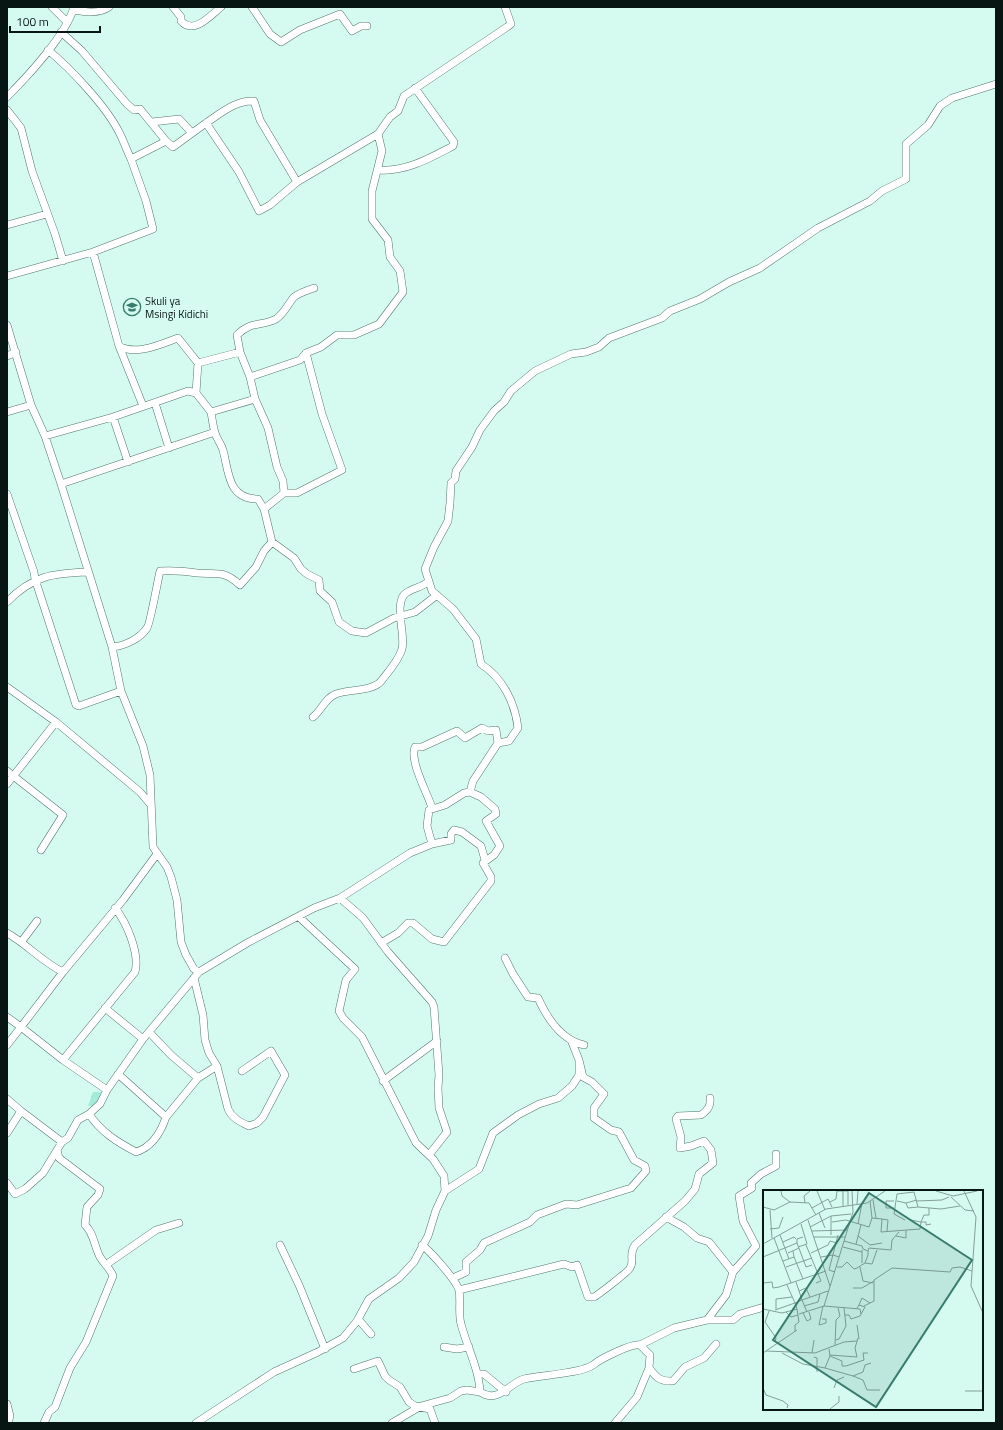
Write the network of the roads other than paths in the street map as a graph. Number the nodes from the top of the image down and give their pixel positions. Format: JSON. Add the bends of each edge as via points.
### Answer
{"nodes":[{"id":1,"x":52,"y":7,"type":"edge"},
{"id":2,"x":109,"y":7,"type":"edge"},
{"id":3,"x":173,"y":7,"type":"edge"},
{"id":4,"x":221,"y":7,"type":"edge"},
{"id":5,"x":252,"y":7,"type":"edge"},
{"id":6,"x":505,"y":7,"type":"edge"},
{"id":7,"x":74,"y":8,"type":"edge"},
{"id":8,"x":67,"y":22,"type":"junction"},
{"id":9,"x":366,"y":26,"type":"dead end"},
{"id":10,"x":61,"y":32,"type":"junction"},
{"id":11,"x":48,"y":50,"type":"junction"},
{"id":12,"x":996,"y":84,"type":"edge"},
{"id":13,"x":415,"y":88,"type":"junction"},
{"id":14,"x":7,"y":97,"type":"edge"},
{"id":15,"x":7,"y":110,"type":"edge"},
{"id":16,"x":152,"y":122,"type":"junction"},
{"id":17,"x":206,"y":123,"type":"junction"},
{"id":18,"x":192,"y":133,"type":"junction"},
{"id":19,"x":378,"y":134,"type":"junction"},
{"id":20,"x":166,"y":141,"type":"junction"},
{"id":21,"x":131,"y":159,"type":"junction"},
{"id":22,"x":379,"y":170,"type":"junction"},
{"id":23,"x":297,"y":182,"type":"junction"},
{"id":24,"x":47,"y":214,"type":"junction"},
{"id":25,"x":7,"y":225,"type":"edge"},
{"id":26,"x":93,"y":252,"type":"junction"},
{"id":27,"x":63,"y":261,"type":"junction"},
{"id":28,"x":7,"y":276,"type":"edge"},
{"id":29,"x":314,"y":288,"type":"dead end"},
{"id":30,"x":7,"y":325,"type":"edge"},
{"id":31,"x":119,"y":346,"type":"junction"},
{"id":32,"x":16,"y":352,"type":"junction"},
{"id":33,"x":240,"y":352,"type":"junction"},
{"id":34,"x":306,"y":353,"type":"junction"},
{"id":35,"x":7,"y":356,"type":"edge"},
{"id":36,"x":198,"y":363,"type":"junction"},
{"id":37,"x":250,"y":377,"type":"junction"},
{"id":38,"x":196,"y":393,"type":"junction"},
{"id":39,"x":255,"y":399,"type":"junction"},
{"id":40,"x":155,"y":403,"type":"junction"},
{"id":41,"x":32,"y":405,"type":"junction"},
{"id":42,"x":143,"y":406,"type":"junction"},
{"id":43,"x":7,"y":412,"type":"edge"},
{"id":44,"x":211,"y":412,"type":"junction"},
{"id":45,"x":113,"y":417,"type":"junction"},
{"id":46,"x":215,"y":432,"type":"junction"},
{"id":47,"x":45,"y":436,"type":"junction"},
{"id":48,"x":169,"y":448,"type":"junction"},
{"id":49,"x":128,"y":462,"type":"junction"},
{"id":50,"x":61,"y":484,"type":"junction"},
{"id":51,"x":284,"y":493,"type":"junction"},
{"id":52,"x":7,"y":494,"type":"edge"},
{"id":53,"x":264,"y":509,"type":"junction"},
{"id":54,"x":272,"y":542,"type":"junction"},
{"id":55,"x":88,"y":572,"type":"junction"},
{"id":56,"x":34,"y":580,"type":"junction"},
{"id":57,"x":428,"y":582,"type":"junction"},
{"id":58,"x":437,"y":595,"type":"junction"},
{"id":59,"x":7,"y":602,"type":"edge"},
{"id":60,"x":401,"y":616,"type":"junction"},
{"id":61,"x":112,"y":647,"type":"junction"},
{"id":62,"x":7,"y":688,"type":"edge"},
{"id":63,"x":121,"y":691,"type":"junction"},
{"id":64,"x":314,"y":717,"type":"dead end"},
{"id":65,"x":56,"y":722,"type":"junction"},
{"id":66,"x":498,"y":743,"type":"junction"},
{"id":67,"x":7,"y":771,"type":"edge"},
{"id":68,"x":14,"y":775,"type":"junction"},
{"id":69,"x":7,"y":784,"type":"edge"},
{"id":70,"x":470,"y":792,"type":"junction"},
{"id":71,"x":151,"y":805,"type":"junction"},
{"id":72,"x":432,"y":808,"type":"junction"},
{"id":73,"x":432,"y":844,"type":"junction"},
{"id":74,"x":41,"y":850,"type":"dead end"},
{"id":75,"x":157,"y":854,"type":"junction"},
{"id":76,"x":485,"y":860,"type":"junction"},
{"id":77,"x":340,"y":898,"type":"junction"},
{"id":78,"x":115,"y":908,"type":"junction"},
{"id":79,"x":299,"y":917,"type":"junction"},
{"id":80,"x":37,"y":921,"type":"dead end"},
{"id":81,"x":7,"y":933,"type":"edge"},
{"id":82,"x":22,"y":942,"type":"junction"},
{"id":83,"x":382,"y":942,"type":"junction"},
{"id":84,"x":505,"y":958,"type":"dead end"},
{"id":85,"x":63,"y":972,"type":"junction"},
{"id":86,"x":199,"y":972,"type":"junction"},
{"id":87,"x":194,"y":978,"type":"junction"},
{"id":88,"x":105,"y":1008,"type":"junction"},
{"id":89,"x":7,"y":1017,"type":"edge"},
{"id":90,"x":21,"y":1027,"type":"junction"},
{"id":91,"x":149,"y":1032,"type":"junction"},
{"id":92,"x":143,"y":1039,"type":"junction"},
{"id":93,"x":571,"y":1040,"type":"junction"},
{"id":94,"x":437,"y":1041,"type":"junction"},
{"id":95,"x":7,"y":1045,"type":"edge"},
{"id":96,"x":584,"y":1045,"type":"dead end"},
{"id":97,"x":63,"y":1060,"type":"junction"},
{"id":98,"x":579,"y":1060,"type":"junction"},
{"id":99,"x":217,"y":1066,"type":"junction"},
{"id":100,"x":242,"y":1071,"type":"dead end"},
{"id":101,"x":118,"y":1074,"type":"junction"},
{"id":102,"x":198,"y":1078,"type":"junction"},
{"id":103,"x":383,"y":1081,"type":"junction"},
{"id":104,"x":107,"y":1090,"type":"junction"},
{"id":105,"x":710,"y":1098,"type":"dead end"},
{"id":106,"x":7,"y":1099,"type":"edge"},
{"id":107,"x":21,"y":1110,"type":"junction"},
{"id":108,"x":89,"y":1114,"type":"junction"},
{"id":109,"x":166,"y":1117,"type":"junction"},
{"id":110,"x":7,"y":1133,"type":"edge"},
{"id":111,"x":62,"y":1142,"type":"junction"},
{"id":112,"x":57,"y":1150,"type":"junction"},
{"id":113,"x":776,"y":1154,"type":"dead end"},
{"id":114,"x":429,"y":1155,"type":"junction"},
{"id":115,"x":7,"y":1182,"type":"edge"},
{"id":116,"x":446,"y":1191,"type":"junction"},
{"id":117,"x":666,"y":1217,"type":"junction"},
{"id":118,"x":179,"y":1223,"type":"dead end"},
{"id":119,"x":280,"y":1245,"type":"dead end"},
{"id":120,"x":422,"y":1245,"type":"junction"},
{"id":121,"x":109,"y":1267,"type":"junction"},
{"id":122,"x":733,"y":1272,"type":"junction"},
{"id":123,"x":453,"y":1278,"type":"junction"},
{"id":124,"x":459,"y":1290,"type":"junction"},
{"id":125,"x":763,"y":1307,"type":"edge"},
{"id":126,"x":358,"y":1319,"type":"junction"},
{"id":127,"x":707,"y":1320,"type":"junction"},
{"id":128,"x":371,"y":1334,"type":"dead end"},
{"id":129,"x":716,"y":1344,"type":"dead end"},
{"id":130,"x":640,"y":1345,"type":"junction"},
{"id":131,"x":444,"y":1346,"type":"dead end"},
{"id":132,"x":469,"y":1347,"type":"junction"},
{"id":133,"x":325,"y":1349,"type":"junction"},
{"id":134,"x":649,"y":1368,"type":"junction"},
{"id":135,"x":354,"y":1369,"type":"dead end"},
{"id":136,"x":478,"y":1374,"type":"junction"},
{"id":137,"x":480,"y":1392,"type":"junction"},
{"id":138,"x":506,"y":1392,"type":"junction"},
{"id":139,"x":7,"y":1404,"type":"edge"},
{"id":140,"x":421,"y":1406,"type":"junction"},
{"id":141,"x":8,"y":1423,"type":"edge"},
{"id":142,"x":44,"y":1423,"type":"edge"},
{"id":143,"x":196,"y":1423,"type":"edge"},
{"id":144,"x":392,"y":1423,"type":"edge"},
{"id":145,"x":435,"y":1423,"type":"edge"},
{"id":146,"x":615,"y":1423,"type":"edge"}],
"edges":[{"from":1,"to":8,"type":"street"},
{"from":2,"to":7,"type":"street","via":[[96,12]]},
{"from":3,"to":4,"type":"street","via":[[181,17],[181,22],[190,27],[201,23]]},
{"from":5,"to":9,"type":"street","via":[[270,34],[281,42],[300,30],[340,14],[352,31]]},
{"from":6,"to":13,"type":"street","via":[[511,24]]},
{"from":7,"to":8,"type":"street"},
{"from":8,"to":10,"type":"street"},
{"from":10,"to":11,"type":"street"},
{"from":10,"to":16,"type":"street","via":[[82,51],[127,104],[134,110],[140,109]]},
{"from":11,"to":14,"type":"street","via":[[30,75]]},
{"from":11,"to":21,"type":"street","via":[[66,65],[108,114],[120,133]]},
{"from":12,"to":57,"type":"street","via":[[952,98],[940,106],[928,125],[906,144],[906,179],[818,228],[760,268],[700,299],[670,310],[662,318],[609,338],[599,347],[571,354],[534,371],[511,391],[483,426],[456,471],[455,479],[451,483],[448,521],[425,569]]},
{"from":13,"to":19,"type":"street","via":[[404,96],[398,111],[390,117]]},
{"from":13,"to":22,"type":"street","via":[[440,120],[454,142],[453,146],[400,169]]},
{"from":15,"to":24,"type":"street","via":[[21,128]]},
{"from":16,"to":18,"type":"street","via":[[179,120]]},
{"from":16,"to":20,"type":"street"},
{"from":17,"to":18,"type":"street"},
{"from":17,"to":23,"type":"street","via":[[234,105],[254,101],[260,120]]},
{"from":17,"to":23,"type":"street","via":[[239,172],[259,211]]},
{"from":18,"to":20,"type":"street","via":[[173,147]]},
{"from":19,"to":22,"type":"street","via":[[382,151]]},
{"from":19,"to":23,"type":"street"},
{"from":20,"to":21,"type":"street"},
{"from":21,"to":26,"type":"street","via":[[153,229]]},
{"from":22,"to":34,"type":"street","via":[[372,191],[372,219],[388,240],[390,257],[400,271],[403,292],[378,324],[354,335],[337,334],[321,347]]},
{"from":24,"to":25,"type":"street"},
{"from":24,"to":27,"type":"street"},
{"from":26,"to":27,"type":"street"},
{"from":26,"to":31,"type":"street"},
{"from":27,"to":28,"type":"street"},
{"from":29,"to":33,"type":"street","via":[[295,297],[275,319],[244,328],[237,335]]},
{"from":30,"to":32,"type":"street"},
{"from":31,"to":36,"type":"street","via":[[127,351],[178,338]]},
{"from":31,"to":42,"type":"street"},
{"from":32,"to":35,"type":"street"},
{"from":32,"to":41,"type":"street"},
{"from":33,"to":36,"type":"street"},
{"from":33,"to":37,"type":"street"},
{"from":34,"to":37,"type":"street","via":[[300,360]]},
{"from":34,"to":51,"type":"street","via":[[322,414],[342,470],[297,493]]},
{"from":36,"to":38,"type":"street"},
{"from":37,"to":39,"type":"street"},
{"from":38,"to":40,"type":"street","via":[[188,391]]},
{"from":38,"to":44,"type":"street"},
{"from":39,"to":44,"type":"street"},
{"from":39,"to":51,"type":"street","via":[[268,428]]},
{"from":40,"to":42,"type":"street"},
{"from":40,"to":48,"type":"street"},
{"from":41,"to":43,"type":"street"},
{"from":41,"to":47,"type":"street"},
{"from":42,"to":45,"type":"street"},
{"from":44,"to":46,"type":"street"},
{"from":45,"to":47,"type":"street"},
{"from":45,"to":49,"type":"street"},
{"from":46,"to":48,"type":"street"},
{"from":46,"to":53,"type":"street","via":[[222,448],[229,481],[239,494],[247,499],[258,499]]},
{"from":47,"to":50,"type":"street"},
{"from":48,"to":49,"type":"street"},
{"from":49,"to":50,"type":"street"},
{"from":50,"to":55,"type":"street"},
{"from":51,"to":53,"type":"street"},
{"from":52,"to":56,"type":"street","via":[[34,572]]},
{"from":53,"to":54,"type":"street"},
{"from":54,"to":60,"type":"street","via":[[294,558],[307,574],[319,580],[320,591],[332,602],[339,622],[352,631],[366,634]]},
{"from":54,"to":61,"type":"street","via":[[240,586],[218,572],[160,570],[148,628],[122,646]]},
{"from":55,"to":56,"type":"street","via":[[61,573]]},
{"from":55,"to":61,"type":"street"},
{"from":56,"to":59,"type":"street"},
{"from":56,"to":63,"type":"street","via":[[76,705]]},
{"from":57,"to":58,"type":"street"},
{"from":57,"to":60,"type":"street","via":[[406,593],[402,601]]},
{"from":58,"to":60,"type":"street","via":[[415,612]]},
{"from":58,"to":66,"type":"street","via":[[454,609],[465,623],[476,639],[481,664],[492,671],[512,702],[518,728],[509,741]]},
{"from":60,"to":64,"type":"street","via":[[402,649],[382,681],[367,689],[336,694],[325,702]]},
{"from":61,"to":63,"type":"street"},
{"from":62,"to":65,"type":"street"},
{"from":63,"to":71,"type":"street","via":[[143,746],[150,775]]},
{"from":65,"to":68,"type":"street"},
{"from":65,"to":71,"type":"street","via":[[140,792]]},
{"from":66,"to":70,"type":"street","via":[[472,781]]},
{"from":66,"to":72,"type":"street","via":[[496,730],[488,731],[482,728],[465,738],[457,731],[422,747],[416,747],[414,751],[419,776]]},
{"from":67,"to":68,"type":"street"},
{"from":68,"to":69,"type":"street"},
{"from":68,"to":74,"type":"street","via":[[63,815]]},
{"from":70,"to":72,"type":"street","via":[[445,805]]},
{"from":70,"to":76,"type":"street","via":[[481,797],[496,814],[486,821],[500,846],[494,855]]},
{"from":71,"to":75,"type":"street","via":[[153,847]]},
{"from":72,"to":73,"type":"street","via":[[427,819]]},
{"from":73,"to":76,"type":"street","via":[[452,840],[451,834],[458,830],[481,846]]},
{"from":73,"to":77,"type":"street","via":[[387,866]]},
{"from":75,"to":78,"type":"street"},
{"from":75,"to":86,"type":"street","via":[[171,876],[177,900],[181,942],[194,969]]},
{"from":76,"to":83,"type":"street","via":[[483,863],[491,881],[444,942],[432,939],[413,923],[408,923],[398,933]]},
{"from":77,"to":79,"type":"street"},
{"from":77,"to":83,"type":"street","via":[[363,918]]},
{"from":78,"to":85,"type":"street"},
{"from":78,"to":88,"type":"street","via":[[127,928],[136,966],[135,972]]},
{"from":79,"to":86,"type":"street","via":[[247,943]]},
{"from":79,"to":103,"type":"street","via":[[355,969],[346,980],[339,1011],[362,1038]]},
{"from":80,"to":82,"type":"street"},
{"from":81,"to":82,"type":"street"},
{"from":82,"to":85,"type":"street","via":[[44,961]]},
{"from":83,"to":94,"type":"street","via":[[421,992],[432,1002]]},
{"from":84,"to":93,"type":"street","via":[[528,997],[538,998],[545,1013],[562,1035]]},
{"from":85,"to":90,"type":"street"},
{"from":86,"to":87,"type":"street"},
{"from":87,"to":91,"type":"street"},
{"from":87,"to":99,"type":"street","via":[[205,1040]]},
{"from":88,"to":92,"type":"street"},
{"from":88,"to":97,"type":"street"},
{"from":89,"to":90,"type":"street"},
{"from":90,"to":95,"type":"street"},
{"from":90,"to":97,"type":"street"},
{"from":91,"to":92,"type":"street"},
{"from":91,"to":102,"type":"street"},
{"from":92,"to":101,"type":"street"},
{"from":93,"to":96,"type":"street"},
{"from":93,"to":98,"type":"street"},
{"from":94,"to":103,"type":"street"},
{"from":94,"to":114,"type":"street","via":[[439,1108],[447,1132]]},
{"from":97,"to":104,"type":"street"},
{"from":98,"to":116,"type":"street","via":[[579,1075],[572,1086],[558,1098],[539,1104],[500,1127],[488,1142],[480,1169]]},
{"from":98,"to":123,"type":"street","via":[[583,1077],[604,1094],[594,1108],[594,1118],[611,1130],[619,1132],[634,1160],[645,1166],[646,1172],[631,1188],[577,1205],[566,1204],[537,1215],[526,1224],[496,1236],[484,1243],[466,1262],[466,1272]]},
{"from":99,"to":100,"type":"street","via":[[230,1114],[249,1126],[263,1117],[285,1075],[271,1051]]},
{"from":99,"to":102,"type":"street"},
{"from":101,"to":104,"type":"street"},
{"from":101,"to":109,"type":"street"},
{"from":102,"to":109,"type":"street"},
{"from":103,"to":114,"type":"street","via":[[416,1143]]},
{"from":104,"to":108,"type":"street","via":[[100,1104]]},
{"from":105,"to":117,"type":"street","via":[[709,1108],[701,1115],[684,1115],[676,1119],[681,1137],[680,1148],[704,1141],[711,1150],[713,1163],[699,1174],[695,1189],[685,1201]]},
{"from":106,"to":107,"type":"street"},
{"from":107,"to":110,"type":"street"},
{"from":107,"to":111,"type":"street"},
{"from":108,"to":109,"type":"street","via":[[114,1140],[136,1152],[149,1146],[159,1134]]},
{"from":108,"to":111,"type":"street","via":[[78,1120],[68,1138]]},
{"from":111,"to":112,"type":"street"},
{"from":112,"to":115,"type":"street","via":[[43,1173],[25,1189],[16,1194]]},
{"from":112,"to":121,"type":"street","via":[[59,1160],[100,1189],[87,1207],[85,1225],[90,1230],[101,1258]]},
{"from":113,"to":122,"type":"street","via":[[776,1166],[761,1174],[751,1183],[752,1188],[739,1196],[742,1221],[756,1246]]},
{"from":114,"to":116,"type":"street","via":[[444,1176]]},
{"from":116,"to":120,"type":"street"},
{"from":117,"to":122,"type":"street","via":[[697,1238],[708,1242]]},
{"from":117,"to":124,"type":"street","via":[[631,1250],[630,1270],[593,1297],[588,1297],[577,1265],[572,1267],[564,1264]]},
{"from":118,"to":121,"type":"street","via":[[156,1230],[119,1255]]},
{"from":119,"to":133,"type":"street"},
{"from":120,"to":123,"type":"street","via":[[430,1250]]},
{"from":120,"to":126,"type":"street","via":[[414,1262],[381,1292],[369,1299]]},
{"from":121,"to":142,"type":"street","via":[[113,1276],[86,1342],[74,1358],[55,1407],[49,1412]]},
{"from":122,"to":127,"type":"street","via":[[726,1295]]},
{"from":123,"to":124,"type":"street"},
{"from":124,"to":132,"type":"street","via":[[458,1312]]},
{"from":125,"to":127,"type":"street","via":[[740,1314],[733,1320]]},
{"from":126,"to":128,"type":"street"},
{"from":126,"to":133,"type":"street","via":[[343,1338]]},
{"from":127,"to":130,"type":"street","via":[[674,1328]]},
{"from":129,"to":134,"type":"street","via":[[704,1358],[685,1367],[673,1381],[658,1379]]},
{"from":130,"to":134,"type":"street","via":[[650,1354]]},
{"from":130,"to":138,"type":"street","via":[[619,1351],[585,1368],[523,1379]]},
{"from":131,"to":132,"type":"street","via":[[457,1349]]},
{"from":132,"to":136,"type":"street"},
{"from":133,"to":143,"type":"street","via":[[274,1372]]},
{"from":134,"to":146,"type":"street","via":[[637,1397]]},
{"from":135,"to":140,"type":"street","via":[[378,1361],[386,1376],[400,1387],[409,1402]]},
{"from":136,"to":137,"type":"street"},
{"from":136,"to":138,"type":"street","via":[[484,1374]]},
{"from":137,"to":138,"type":"street","via":[[490,1395]]},
{"from":137,"to":140,"type":"street","via":[[467,1390]]},
{"from":139,"to":141,"type":"street","via":[[10,1416]]},
{"from":140,"to":144,"type":"street"},
{"from":140,"to":145,"type":"street","via":[[430,1409]]}]}
